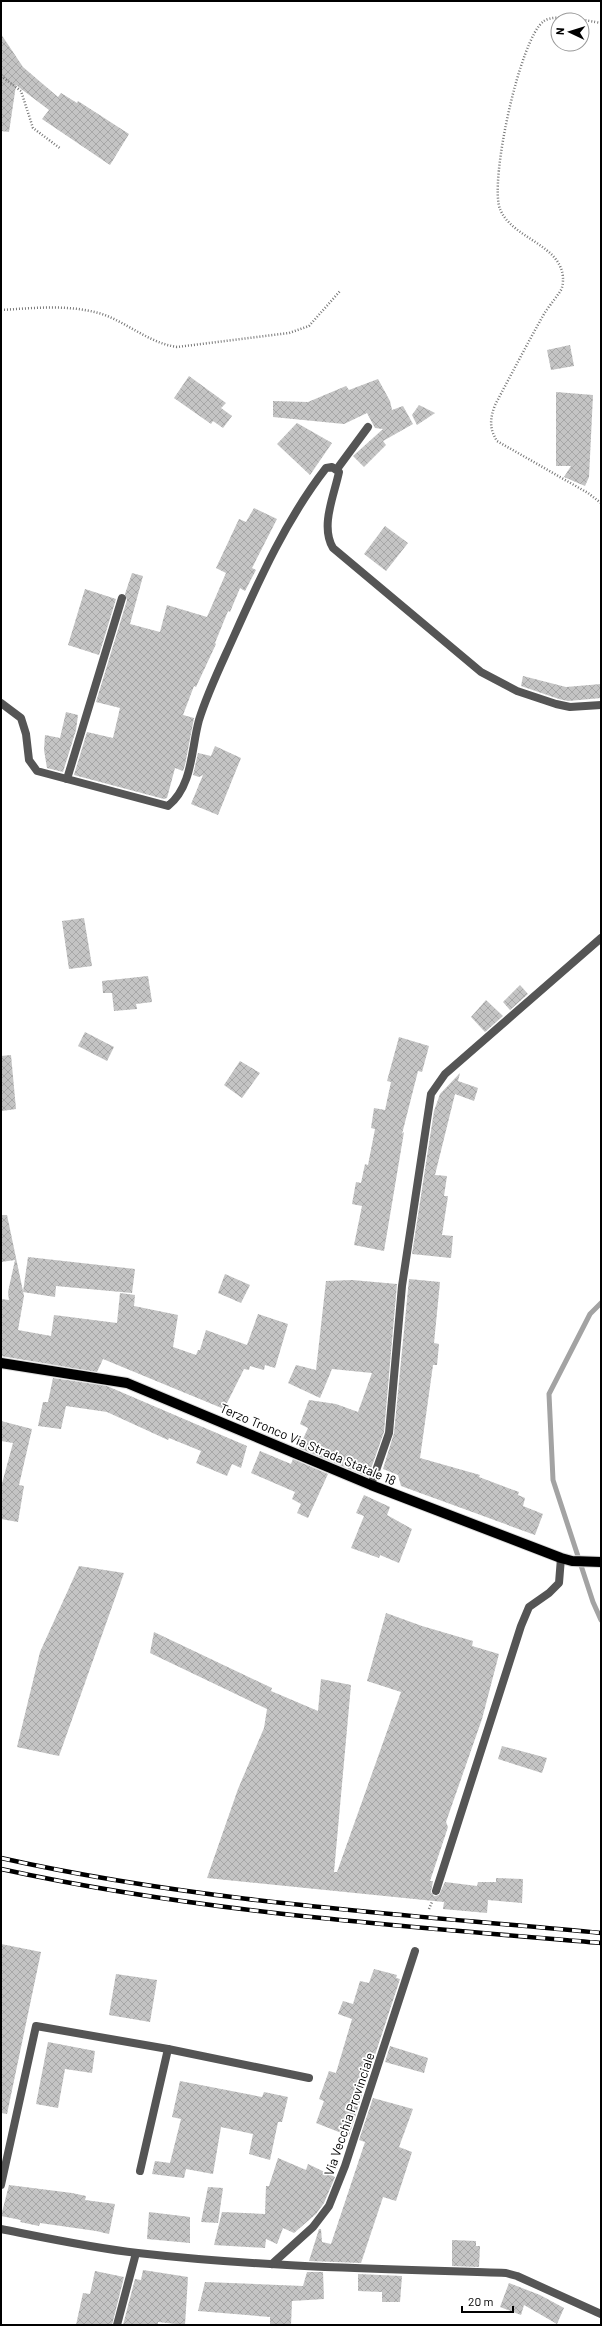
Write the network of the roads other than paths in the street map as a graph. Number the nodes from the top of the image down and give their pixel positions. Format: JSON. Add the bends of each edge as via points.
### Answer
{"nodes":[{"id":1,"x":368,"y":427,"type":"dead end"},
{"id":2,"x":337,"y":469,"type":"junction"},
{"id":3,"x":122,"y":598,"type":"dead end"},
{"id":4,"x":1,"y":703,"type":"edge"},
{"id":5,"x":601,"y":705,"type":"edge"},
{"id":6,"x":66,"y":780,"type":"junction"},
{"id":7,"x":601,"y":938,"type":"edge"},
{"id":8,"x":1,"y":1363,"type":"edge"},
{"id":9,"x":371,"y":1485,"type":"junction"},
{"id":10,"x":561,"y":1558,"type":"junction"},
{"id":11,"x":601,"y":1562,"type":"edge"},
{"id":12,"x":436,"y":1891,"type":"dead end"},
{"id":13,"x":415,"y":1950,"type":"dead end"},
{"id":14,"x":168,"y":2049,"type":"junction"},
{"id":15,"x":309,"y":2078,"type":"dead end"},
{"id":16,"x":140,"y":2171,"type":"dead end"},
{"id":17,"x":1,"y":2185,"type":"edge"},
{"id":18,"x":1,"y":2229,"type":"edge"},
{"id":19,"x":136,"y":2253,"type":"junction"},
{"id":20,"x":272,"y":2264,"type":"junction"},
{"id":21,"x":601,"y":2314,"type":"edge"},
{"id":22,"x":117,"y":2325,"type":"edge"}],
"edges":[{"from":1,"to":2,"type":"street"},
{"from":2,"to":5,"type":"street","via":[[339,472],[327,529],[328,539],[333,548],[481,672],[516,691],[556,704],[570,707]]},
{"from":2,"to":6,"type":"street","via":[[326,468],[309,490],[261,577],[199,720],[184,786],[178,798],[168,806],[159,805]]},
{"from":3,"to":6,"type":"street"},
{"from":4,"to":6,"type":"street","via":[[21,718],[29,760],[37,771]]},
{"from":7,"to":9,"type":"street","via":[[445,1074],[431,1094],[402,1286],[389,1433]]},
{"from":8,"to":9,"type":"main road","name":"Terzo Tronco Via Strada Statale 18","via":[[128,1383]]},
{"from":9,"to":10,"type":"main road","name":"Terzo Tronco Via Strada Statale 18"},
{"from":10,"to":11,"type":"main road","name":"Terzo Tronco Via Strada Statale 18"},
{"from":10,"to":12,"type":"street","via":[[559,1583],[529,1607],[521,1626]]},
{"from":13,"to":20,"type":"street","name":"Via Vecchia Provinciale","via":[[345,2166],[329,2206],[313,2228]]},
{"from":14,"to":15,"type":"street"},
{"from":14,"to":16,"type":"street"},
{"from":14,"to":17,"type":"street","via":[[36,2026]]},
{"from":18,"to":19,"type":"street"},
{"from":19,"to":20,"type":"street"},
{"from":19,"to":22,"type":"street"},
{"from":20,"to":21,"type":"street","via":[[506,2273]]}]}
